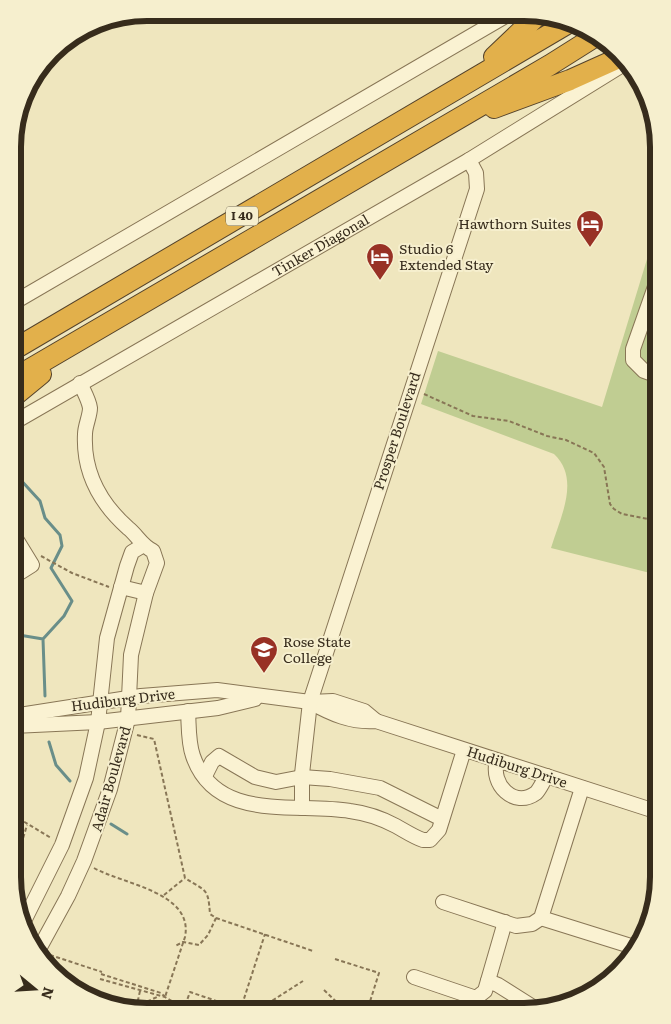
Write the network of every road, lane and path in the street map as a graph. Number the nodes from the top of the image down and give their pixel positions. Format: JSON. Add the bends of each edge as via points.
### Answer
{"nodes":[{"id":1,"x":496,"y":21,"type":"edge"},
{"id":2,"x":531,"y":21,"type":"edge"},
{"id":3,"x":561,"y":27,"type":"edge"},
{"id":4,"x":590,"y":40,"type":"edge"},
{"id":5,"x":615,"y":60,"type":"edge"},
{"id":6,"x":620,"y":66,"type":"edge"},
{"id":7,"x":466,"y":85,"type":"junction"},
{"id":8,"x":441,"y":128,"type":"junction"},
{"id":9,"x":470,"y":160,"type":"junction"},
{"id":10,"x":21,"y":298,"type":"edge"},
{"id":11,"x":650,"y":303,"type":"edge"},
{"id":12,"x":95,"y":331,"type":"junction"},
{"id":13,"x":21,"y":345,"type":"edge"},
{"id":14,"x":650,"y":373,"type":"edge"},
{"id":15,"x":21,"y":374,"type":"edge"},
{"id":16,"x":80,"y":383,"type":"junction"},
{"id":17,"x":21,"y":390,"type":"edge"},
{"id":18,"x":410,"y":390,"type":"junction"},
{"id":19,"x":21,"y":418,"type":"edge"},
{"id":20,"x":649,"y":519,"type":"edge"},
{"id":21,"x":142,"y":546,"type":"junction"},
{"id":22,"x":21,"y":547,"type":"edge"},
{"id":23,"x":42,"y":556,"type":"dead end"},
{"id":24,"x":21,"y":572,"type":"edge"},
{"id":25,"x":116,"y":587,"type":"junction"},
{"id":26,"x":146,"y":593,"type":"junction"},
{"id":27,"x":128,"y":697,"type":"junction"},
{"id":28,"x":263,"y":697,"type":"junction"},
{"id":29,"x":100,"y":702,"type":"junction"},
{"id":30,"x":310,"y":702,"type":"junction"},
{"id":31,"x":188,"y":711,"type":"junction"},
{"id":32,"x":21,"y":715,"type":"edge"},
{"id":33,"x":132,"y":718,"type":"junction"},
{"id":34,"x":98,"y":722,"type":"junction"},
{"id":35,"x":21,"y":726,"type":"edge"},
{"id":36,"x":464,"y":750,"type":"junction"},
{"id":37,"x":497,"y":761,"type":"junction"},
{"id":38,"x":205,"y":776,"type":"junction"},
{"id":39,"x":547,"y":776,"type":"junction"},
{"id":40,"x":302,"y":777,"type":"junction"},
{"id":41,"x":582,"y":788,"type":"junction"},
{"id":42,"x":302,"y":808,"type":"junction"},
{"id":43,"x":649,"y":809,"type":"edge"},
{"id":44,"x":442,"y":820,"type":"junction"},
{"id":45,"x":21,"y":821,"type":"edge"},
{"id":46,"x":27,"y":825,"type":"junction"},
{"id":47,"x":21,"y":845,"type":"edge"},
{"id":48,"x":62,"y":845,"type":"junction"},
{"id":49,"x":84,"y":861,"type":"junction"},
{"id":50,"x":185,"y":878,"type":"junction"},
{"id":51,"x":164,"y":895,"type":"junction"},
{"id":52,"x":443,"y":902,"type":"dead end"},
{"id":53,"x":27,"y":915,"type":"edge"},
{"id":54,"x":216,"y":918,"type":"junction"},
{"id":55,"x":542,"y":918,"type":"junction"},
{"id":56,"x":505,"y":922,"type":"junction"},
{"id":57,"x":265,"y":934,"type":"junction"},
{"id":58,"x":183,"y":942,"type":"junction"},
{"id":59,"x":175,"y":946,"type":"dead end"},
{"id":60,"x":630,"y":946,"type":"edge"},
{"id":61,"x":44,"y":950,"type":"edge"},
{"id":62,"x":313,"y":951,"type":"dead end"},
{"id":63,"x":47,"y":954,"type":"edge"},
{"id":64,"x":55,"y":957,"type":"junction"},
{"id":65,"x":51,"y":958,"type":"edge"},
{"id":66,"x":334,"y":958,"type":"dead end"},
{"id":67,"x":414,"y":977,"type":"dead end"},
{"id":68,"x":100,"y":979,"type":"dead end"},
{"id":69,"x":303,"y":981,"type":"dead end"},
{"id":70,"x":488,"y":981,"type":"junction"},
{"id":71,"x":324,"y":990,"type":"dead end"},
{"id":72,"x":140,"y":991,"type":"junction"},
{"id":73,"x":164,"y":993,"type":"dead end"},
{"id":74,"x":158,"y":996,"type":"junction"},
{"id":75,"x":165,"y":997,"type":"junction"},
{"id":76,"x":144,"y":1003,"type":"edge"},
{"id":77,"x":144,"y":1003,"type":"edge"},
{"id":78,"x":174,"y":1003,"type":"edge"},
{"id":79,"x":186,"y":1003,"type":"edge"},
{"id":80,"x":221,"y":1003,"type":"edge"},
{"id":81,"x":243,"y":1003,"type":"edge"},
{"id":82,"x":269,"y":1003,"type":"edge"},
{"id":83,"x":338,"y":1003,"type":"edge"},
{"id":84,"x":370,"y":1003,"type":"edge"},
{"id":85,"x":526,"y":1003,"type":"edge"}],
"edges":[{"from":1,"to":10,"type":"street"},
{"from":2,"to":7,"type":"highway"},
{"from":3,"to":7,"type":"highway","number":"I 40"},
{"from":4,"to":8,"type":"highway","number":"I 40"},
{"from":5,"to":8,"type":"highway"},
{"from":6,"to":9,"type":"street","name":"Tinker Diagonal"},
{"from":7,"to":13,"type":"highway","number":"I 40"},
{"from":8,"to":12,"type":"highway","number":"I 40"},
{"from":9,"to":16,"type":"street","name":"Tinker Diagonal"},
{"from":9,"to":18,"type":"street","name":"Prosper Boulevard","via":[[476,173],[477,188]]},
{"from":11,"to":14,"type":"street","via":[[633,355],[633,360]]},
{"from":12,"to":15,"type":"highway","number":"I 40"},
{"from":12,"to":17,"type":"highway"},
{"from":16,"to":19,"type":"street","name":"Tinker Diagonal"},
{"from":16,"to":21,"type":"street","name":"Adair Boulevard","via":[[90,408],[85,446],[91,476],[110,512]]},
{"from":18,"to":20,"type":"path","via":[[473,416],[509,421],[594,453],[604,466],[610,504],[614,509],[622,514]]},
{"from":18,"to":30,"type":"street","name":"Prosper Boulevard"},
{"from":21,"to":25,"type":"street","name":"Adair Boulevard","via":[[132,552]]},
{"from":21,"to":26,"type":"street","name":"Adair Boulevard","via":[[153,551],[157,562]]},
{"from":22,"to":24,"type":"street","via":[[32,565]]},
{"from":23,"to":25,"type":"path","via":[[64,568]]},
{"from":25,"to":26,"type":"street"},
{"from":25,"to":29,"type":"street","name":"Adair Boulevard"},
{"from":26,"to":27,"type":"street","name":"Adair Boulevard","via":[[131,655]]},
{"from":27,"to":28,"type":"street","name":"Hudiburg Drive","via":[[218,690]]},
{"from":27,"to":29,"type":"street","name":"Hudiburg Drive"},
{"from":27,"to":33,"type":"street","name":"Adair Boulevard"},
{"from":28,"to":30,"type":"street","name":"Hudiburg Drive"},
{"from":28,"to":31,"type":"street","name":"Hudiburg Drive","via":[[218,708]]},
{"from":29,"to":32,"type":"street","name":"Hudiburg Drive"},
{"from":29,"to":34,"type":"street","name":"Adair Boulevard"},
{"from":30,"to":36,"type":"street","name":"Hudiburg Drive","via":[[332,701],[364,711],[376,721]]},
{"from":30,"to":40,"type":"street","name":"Prosper Boulevard"},
{"from":31,"to":33,"type":"street","name":"Hudiburg Drive"},
{"from":31,"to":38,"type":"street","via":[[190,744],[197,766]]},
{"from":33,"to":34,"type":"street","name":"Hudiburg Drive"},
{"from":33,"to":49,"type":"street","name":"Adair Boulevard"},
{"from":33,"to":50,"type":"path","via":[[137,735],[154,739]]},
{"from":34,"to":35,"type":"street","name":"Hudiburg Drive"},
{"from":34,"to":48,"type":"street","name":"Adair Boulevard","via":[[86,778]]},
{"from":36,"to":37,"type":"street","name":"Hudiburg Drive"},
{"from":36,"to":44,"type":"street"},
{"from":37,"to":39,"type":"street","name":"Hudiburg Drive"},
{"from":37,"to":39,"type":"street","via":[[495,774],[499,786],[514,796],[536,793]]},
{"from":38,"to":40,"type":"street","via":[[219,756],[256,777],[276,782]]},
{"from":38,"to":42,"type":"street","via":[[224,794],[242,803]]},
{"from":39,"to":41,"type":"street","name":"Hudiburg Drive"},
{"from":40,"to":42,"type":"street","name":"Prosper Boulevard"},
{"from":40,"to":44,"type":"street","via":[[380,788]]},
{"from":41,"to":43,"type":"street","name":"Hudiburg Drive"},
{"from":41,"to":55,"type":"street"},
{"from":42,"to":44,"type":"street","via":[[366,814],[381,818],[423,840],[435,836]]},
{"from":45,"to":46,"type":"path"},
{"from":46,"to":47,"type":"path"},
{"from":46,"to":48,"type":"path"},
{"from":48,"to":53,"type":"street","name":"Adair Boulevard"},
{"from":49,"to":51,"type":"path","via":[[100,871]]},
{"from":49,"to":61,"type":"street","name":"Adair Boulevard"},
{"from":50,"to":51,"type":"path"},
{"from":50,"to":54,"type":"path","via":[[206,892],[211,904],[210,914]]},
{"from":51,"to":58,"type":"path","via":[[184,918]]},
{"from":52,"to":56,"type":"street"},
{"from":54,"to":57,"type":"path"},
{"from":54,"to":58,"type":"path","via":[[199,945]]},
{"from":55,"to":56,"type":"street","via":[[524,926]]},
{"from":55,"to":60,"type":"street"},
{"from":56,"to":70,"type":"street"},
{"from":57,"to":62,"type":"path"},
{"from":57,"to":81,"type":"path"},
{"from":58,"to":59,"type":"path"},
{"from":58,"to":75,"type":"path"},
{"from":63,"to":64,"type":"path"},
{"from":64,"to":65,"type":"path"},
{"from":64,"to":75,"type":"path"},
{"from":66,"to":84,"type":"path","via":[[379,973]]},
{"from":67,"to":70,"type":"street","via":[[476,998],[485,991]]},
{"from":68,"to":72,"type":"path"},
{"from":69,"to":82,"type":"path"},
{"from":70,"to":85,"type":"street"},
{"from":71,"to":83,"type":"path"},
{"from":72,"to":74,"type":"path"},
{"from":72,"to":76,"type":"path","via":[[138,1000]]},
{"from":73,"to":75,"type":"path"},
{"from":74,"to":75,"type":"path"},
{"from":74,"to":77,"type":"path"},
{"from":75,"to":78,"type":"path"},
{"from":79,"to":80,"type":"path","via":[[190,992]]}]}
